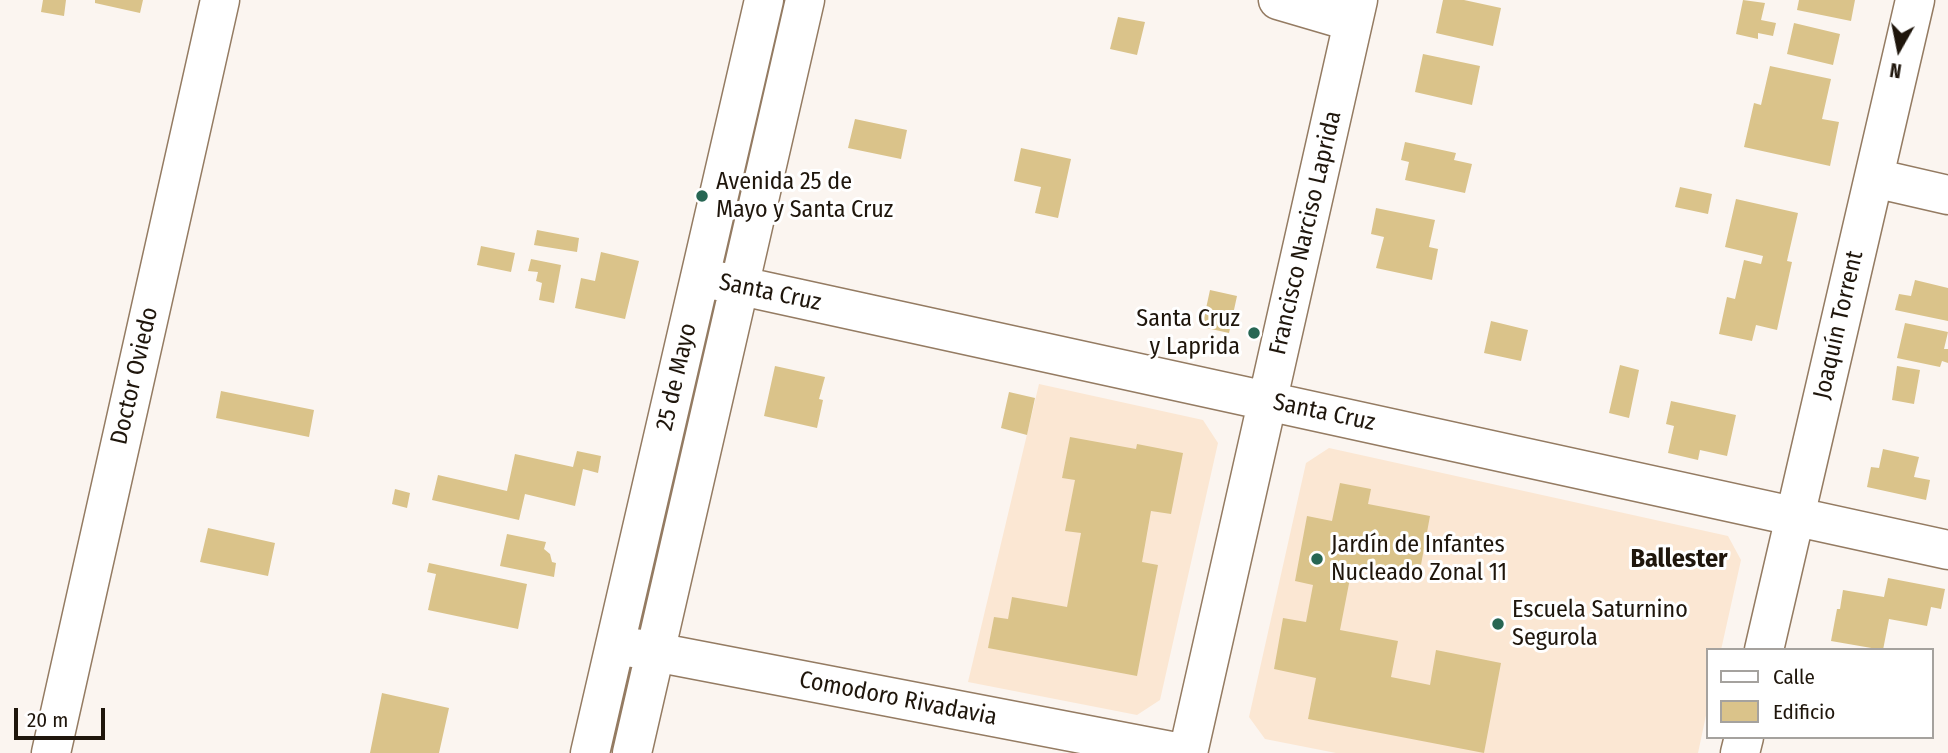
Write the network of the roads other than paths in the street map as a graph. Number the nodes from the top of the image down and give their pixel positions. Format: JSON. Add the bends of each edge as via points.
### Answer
{"nodes":[{"id":1,"x":220,"y":0,"type":"edge"},
{"id":2,"x":764,"y":0,"type":"edge"},
{"id":3,"x":805,"y":0,"type":"edge"},
{"id":4,"x":1278,"y":0,"type":"edge"},
{"id":5,"x":1915,"y":0,"type":"edge"},
{"id":6,"x":1356,"y":11,"type":"edge"},
{"id":7,"x":1874,"y":178,"type":"junction"},
{"id":8,"x":1948,"y":195,"type":"edge"},
{"id":9,"x":700,"y":277,"type":"junction"},
{"id":10,"x":739,"y":286,"type":"junction"},
{"id":11,"x":1268,"y":401,"type":"junction"},
{"id":12,"x":1795,"y":516,"type":"junction"},
{"id":13,"x":1948,"y":550,"type":"edge"},
{"id":14,"x":615,"y":645,"type":"junction"},
{"id":15,"x":1764,"y":648,"type":"edge"},
{"id":16,"x":656,"y":652,"type":"junction"},
{"id":17,"x":51,"y":753,"type":"edge"},
{"id":18,"x":590,"y":753,"type":"edge"},
{"id":19,"x":632,"y":753,"type":"edge"},
{"id":20,"x":1181,"y":753,"type":"edge"},
{"id":21,"x":1188,"y":753,"type":"edge"}],
"edges":[{"from":1,"to":17,"type":"street","name":"Doctor Oviedo"},
{"from":2,"to":9,"type":"street","name":"25 de Mayo"},
{"from":3,"to":10,"type":"street","name":"25 de Mayo"},
{"from":4,"to":6,"type":"street"},
{"from":5,"to":7,"type":"street","name":"Joaquín Torrent"},
{"from":6,"to":11,"type":"street","name":"Francisco Narciso Laprida"},
{"from":7,"to":8,"type":"street"},
{"from":7,"to":12,"type":"street","name":"Joaquín Torrent"},
{"from":9,"to":10,"type":"street","name":"Santa Cruz"},
{"from":9,"to":14,"type":"street","name":"25 de Mayo"},
{"from":10,"to":11,"type":"street","name":"Santa Cruz"},
{"from":10,"to":16,"type":"street","name":"25 de Mayo"},
{"from":11,"to":12,"type":"street","name":"Santa Cruz"},
{"from":11,"to":21,"type":"street","name":"Francisco Narciso Laprida"},
{"from":12,"to":13,"type":"street","name":"Santa Cruz"},
{"from":12,"to":15,"type":"street","name":"Joaquín Torrent"},
{"from":14,"to":16,"type":"street","name":"Comodoro Rivadavia"},
{"from":14,"to":18,"type":"street","name":"25 de Mayo"},
{"from":16,"to":19,"type":"street","name":"25 de Mayo"},
{"from":16,"to":20,"type":"street","name":"Comodoro Rivadavia"}]}
